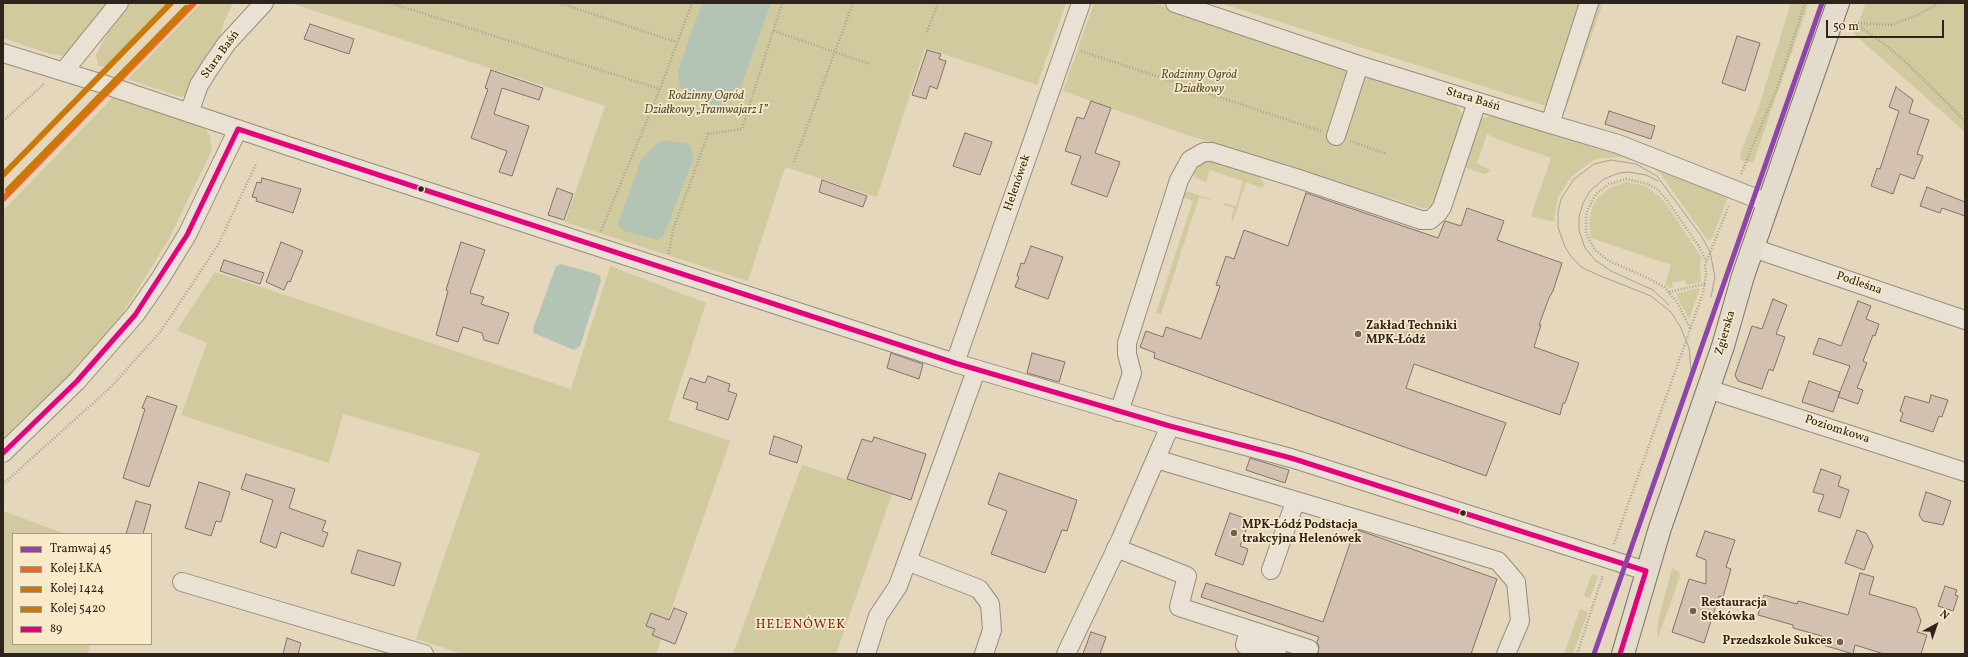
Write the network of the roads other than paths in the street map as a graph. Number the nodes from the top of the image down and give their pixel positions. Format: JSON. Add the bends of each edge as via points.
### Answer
{"nodes":[{"id":1,"x":119,"y":3,"type":"edge"},
{"id":2,"x":264,"y":3,"type":"edge"},
{"id":3,"x":1081,"y":3,"type":"edge"},
{"id":4,"x":1175,"y":3,"type":"edge"},
{"id":5,"x":1589,"y":3,"type":"edge"},
{"id":6,"x":1214,"y":9,"type":"edge"},
{"id":7,"x":1835,"y":10,"type":"edge"},
{"id":8,"x":3,"y":53,"type":"edge"},
{"id":9,"x":1360,"y":65,"type":"junction"},
{"id":10,"x":64,"y":71,"type":"junction"},
{"id":11,"x":1477,"y":102,"type":"junction"},
{"id":12,"x":189,"y":113,"type":"junction"},
{"id":13,"x":1550,"y":124,"type":"junction"},
{"id":14,"x":238,"y":129,"type":"junction"},
{"id":15,"x":1336,"y":136,"type":"road end"},
{"id":16,"x":1768,"y":203,"type":"junction"},
{"id":17,"x":1753,"y":248,"type":"junction"},
{"id":18,"x":1965,"y":320,"type":"edge"},
{"id":19,"x":955,"y":363,"type":"junction"},
{"id":20,"x":973,"y":379,"type":"dead end"},
{"id":21,"x":1708,"y":389,"type":"junction"},
{"id":22,"x":1119,"y":412,"type":"junction"},
{"id":23,"x":1170,"y":426,"type":"junction"},
{"id":24,"x":3,"y":453,"type":"edge"},
{"id":25,"x":1156,"y":459,"type":"junction"},
{"id":26,"x":1965,"y":472,"type":"edge"},
{"id":27,"x":1295,"y":502,"type":"junction"},
{"id":28,"x":1116,"y":548,"type":"junction"},
{"id":29,"x":907,"y":562,"type":"junction"},
{"id":30,"x":1271,"y":570,"type":"dead end"},
{"id":31,"x":1646,"y":571,"type":"junction"},
{"id":32,"x":182,"y":582,"type":"dead end"},
{"id":33,"x":1249,"y":630,"type":"junction"},
{"id":34,"x":1309,"y":649,"type":"dead end"},
{"id":35,"x":1626,"y":653,"type":"edge"},
{"id":36,"x":424,"y":654,"type":"edge"},
{"id":37,"x":866,"y":654,"type":"edge"},
{"id":38,"x":984,"y":654,"type":"edge"},
{"id":39,"x":1066,"y":654,"type":"edge"},
{"id":40,"x":1277,"y":654,"type":"edge"},
{"id":41,"x":1506,"y":654,"type":"edge"}],
"edges":[{"from":1,"to":10,"type":"street"},
{"from":2,"to":12,"type":"street","name":"Stara Baśń","via":[[226,43],[199,85]]},
{"from":3,"to":19,"type":"street","name":"Helenówek"},
{"from":4,"to":6,"type":"street","name":"Stara Baśń"},
{"from":5,"to":13,"type":"street"},
{"from":6,"to":9,"type":"street","name":"Stara Baśń"},
{"from":7,"to":16,"type":"main road","name":"Zgierska"},
{"from":8,"to":10,"type":"street"},
{"from":9,"to":11,"type":"street","name":"Stara Baśń"},
{"from":9,"to":15,"type":"street"},
{"from":10,"to":12,"type":"street"},
{"from":11,"to":13,"type":"street","name":"Stara Baśń"},
{"from":11,"to":22,"type":"street","via":[[1442,207],[1430,220],[1421,220],[1212,152],[1204,152],[1190,160],[1179,180],[1127,343],[1132,372]]},
{"from":12,"to":14,"type":"street"},
{"from":13,"to":16,"type":"street","name":"Stara Baśń","via":[[1630,148]]},
{"from":14,"to":19,"type":"street"},
{"from":14,"to":24,"type":"street","via":[[187,235],[146,300],[85,372]]},
{"from":16,"to":17,"type":"main road","name":"Zgierska"},
{"from":17,"to":18,"type":"street","name":"Podleśna"},
{"from":17,"to":21,"type":"main road","name":"Zgierska"},
{"from":19,"to":22,"type":"street"},
{"from":20,"to":29,"type":"street"},
{"from":21,"to":26,"type":"street","name":"Poziomkowa"},
{"from":21,"to":31,"type":"main road","name":"Zgierska"},
{"from":22,"to":23,"type":"street"},
{"from":23,"to":25,"type":"street"},
{"from":23,"to":31,"type":"street","via":[[1291,458]]},
{"from":25,"to":27,"type":"street"},
{"from":25,"to":28,"type":"street"},
{"from":27,"to":30,"type":"street"},
{"from":27,"to":41,"type":"street","via":[[1498,562],[1516,582],[1520,621]]},
{"from":28,"to":33,"type":"street","via":[[1187,576],[1179,607]]},
{"from":28,"to":39,"type":"street"},
{"from":29,"to":37,"type":"street","via":[[898,586],[878,616]]},
{"from":29,"to":38,"type":"street","via":[[979,589],[990,604],[992,630]]},
{"from":31,"to":35,"type":"main road","name":"Zgierska"},
{"from":32,"to":36,"type":"street"},
{"from":33,"to":34,"type":"street"},
{"from":33,"to":40,"type":"street","via":[[1245,645]]}]}
